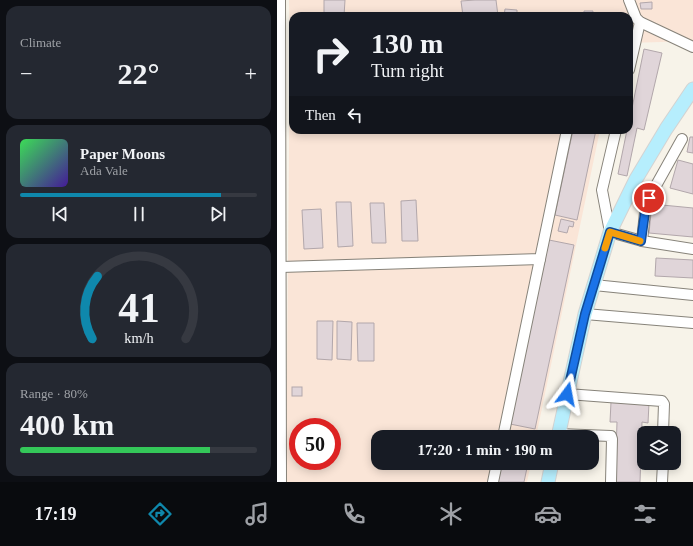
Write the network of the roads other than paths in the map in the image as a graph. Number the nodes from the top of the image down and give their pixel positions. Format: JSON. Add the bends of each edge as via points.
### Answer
{"nodes":[{"id":1,"x":280,"y":0,"type":"edge"},
{"id":2,"x":632,"y":2,"type":"edge"},
{"id":3,"x":640,"y":22,"type":"junction"},
{"id":4,"x":693,"y":47,"type":"edge"},
{"id":5,"x":633,"y":53,"type":"edge"},
{"id":6,"x":279,"y":68,"type":"edge"},
{"id":7,"x":693,"y":90,"type":"edge"},
{"id":8,"x":566,"y":134,"type":"edge"},
{"id":9,"x":615,"y":134,"type":"edge"},
{"id":10,"x":682,"y":139,"type":"dead end"},
{"id":11,"x":610,"y":232,"type":"junction"},
{"id":12,"x":641,"y":241,"type":"junction"},
{"id":13,"x":693,"y":249,"type":"edge"},
{"id":14,"x":541,"y":259,"type":"junction"},
{"id":15,"x":281,"y":267,"type":"junction"},
{"id":16,"x":594,"y":285,"type":"junction"},
{"id":17,"x":693,"y":295,"type":"edge"},
{"id":18,"x":585,"y":314,"type":"junction"},
{"id":19,"x":693,"y":323,"type":"edge"},
{"id":20,"x":567,"y":394,"type":"junction"},
{"id":21,"x":663,"y":426,"type":"edge"},
{"id":22,"x":504,"y":430,"type":"edge"},
{"id":23,"x":559,"y":430,"type":"edge"},
{"id":24,"x":599,"y":436,"type":"edge"},
{"id":25,"x":496,"y":470,"type":"edge"},
{"id":26,"x":551,"y":470,"type":"edge"},
{"id":27,"x":663,"y":470,"type":"edge"},
{"id":28,"x":281,"y":482,"type":"edge"},
{"id":29,"x":493,"y":482,"type":"edge"},
{"id":30,"x":548,"y":482,"type":"edge"},
{"id":31,"x":611,"y":482,"type":"edge"},
{"id":32,"x":662,"y":482,"type":"edge"}],
"edges":[{"from":1,"to":6,"type":"street"},
{"from":2,"to":3,"type":"street","via":[[636,18]]},
{"from":3,"to":4,"type":"street"},
{"from":3,"to":5,"type":"street"},
{"from":6,"to":15,"type":"street"},
{"from":7,"to":11,"type":"main road","via":[[636,179]]},
{"from":8,"to":14,"type":"street"},
{"from":9,"to":11,"type":"street","via":[[602,190]]},
{"from":10,"to":12,"type":"street","via":[[649,198]]},
{"from":11,"to":12,"type":"street"},
{"from":11,"to":16,"type":"main road"},
{"from":12,"to":13,"type":"street"},
{"from":14,"to":15,"type":"street"},
{"from":14,"to":22,"type":"street"},
{"from":15,"to":28,"type":"street"},
{"from":16,"to":17,"type":"street"},
{"from":16,"to":18,"type":"main road"},
{"from":18,"to":19,"type":"street"},
{"from":18,"to":20,"type":"main road"},
{"from":20,"to":21,"type":"street","via":[[662,400]]},
{"from":20,"to":23,"type":"main road"},
{"from":24,"to":31,"type":"street","via":[[611,436],[612,439]]},
{"from":25,"to":29,"type":"street"},
{"from":26,"to":30,"type":"main road"},
{"from":27,"to":32,"type":"street"}]}
